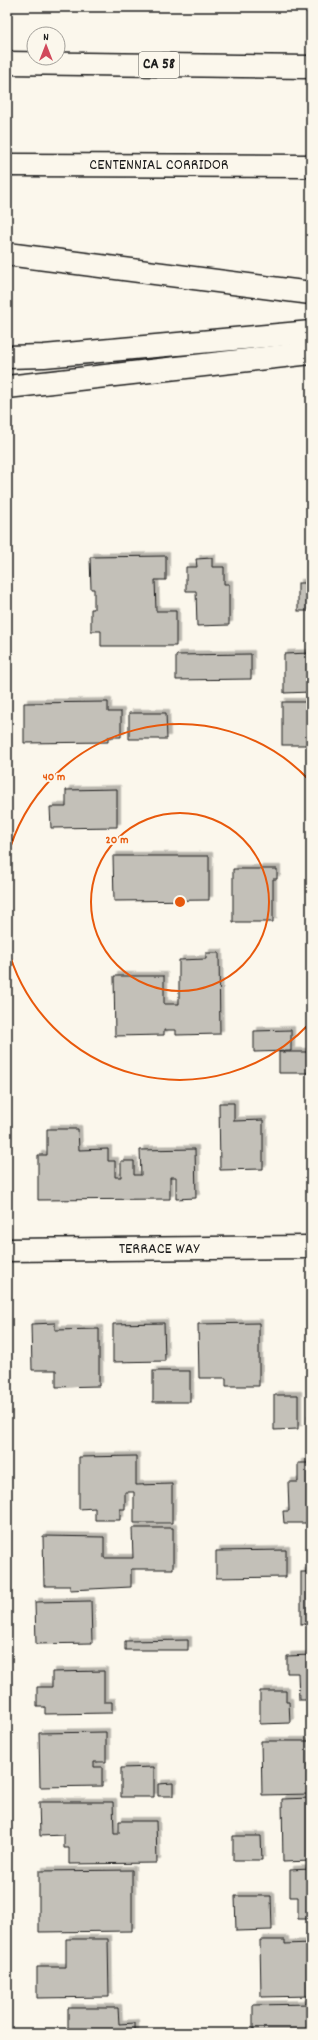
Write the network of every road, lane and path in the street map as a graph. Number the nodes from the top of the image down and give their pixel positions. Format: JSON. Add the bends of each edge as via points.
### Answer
{"nodes":[{"id":1,"x":7,"y":64,"type":"edge"},
{"id":2,"x":311,"y":67,"type":"edge"},
{"id":3,"x":7,"y":165,"type":"edge"},
{"id":4,"x":311,"y":166,"type":"edge"},
{"id":5,"x":7,"y":254,"type":"edge"},
{"id":6,"x":311,"y":293,"type":"edge"},
{"id":7,"x":311,"y":332,"type":"edge"},
{"id":8,"x":311,"y":353,"type":"edge"},
{"id":9,"x":7,"y":357,"type":"edge"},
{"id":10,"x":7,"y":387,"type":"edge"},
{"id":11,"x":311,"y":1247,"type":"edge"},
{"id":12,"x":7,"y":1250,"type":"edge"}],
"edges":[{"from":1,"to":2,"type":"main road","number":"CA 58"},
{"from":3,"to":4,"type":"main road","name":"CENTENNIAL CORRIDOR"},
{"from":5,"to":6,"type":"main road"},
{"from":7,"to":9,"type":"main road","via":[[44,356]]},
{"from":8,"to":10,"type":"main road"},
{"from":11,"to":12,"type":"main road","name":"TERRACE WAY"}]}
